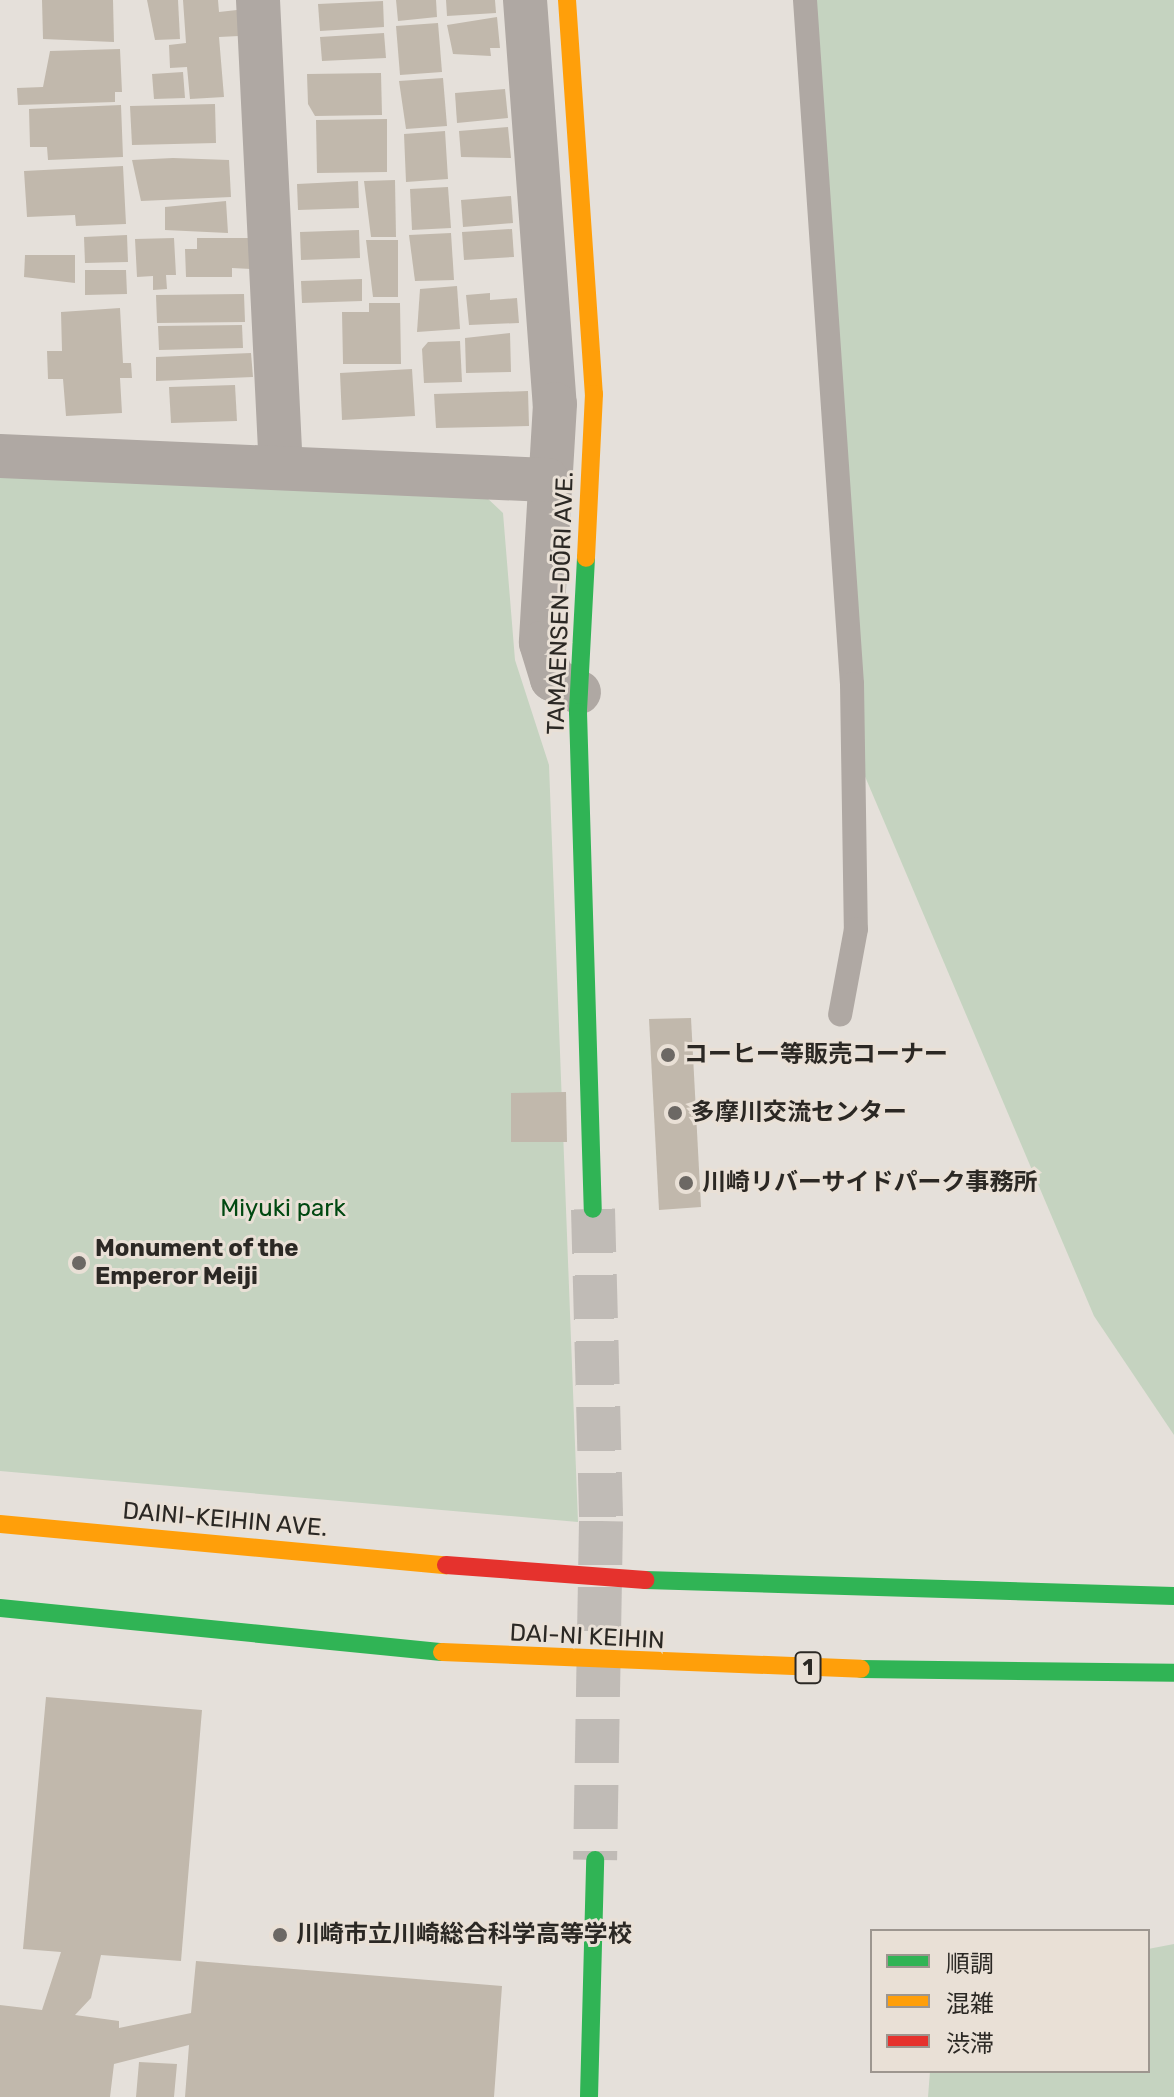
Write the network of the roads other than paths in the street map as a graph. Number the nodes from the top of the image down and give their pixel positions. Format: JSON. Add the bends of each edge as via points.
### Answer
{"nodes":[{"id":1,"x":258,"y":0,"type":"edge"},
{"id":2,"x":525,"y":0,"type":"edge"},
{"id":3,"x":567,"y":0,"type":"edge"},
{"id":4,"x":805,"y":0,"type":"edge"},
{"id":5,"x":0,"y":456,"type":"edge"},
{"id":6,"x":281,"y":467,"type":"junction"},
{"id":7,"x":547,"y":480,"type":"junction"},
{"id":8,"x":579,"y":692,"type":"junction"},
{"id":9,"x":840,"y":1015,"type":"dead end"},
{"id":10,"x":593,"y":1209,"type":"tunnel mouth"},
{"id":11,"x":0,"y":1524,"type":"edge"},
{"id":12,"x":1174,"y":1596,"type":"edge"},
{"id":13,"x":0,"y":1608,"type":"edge"},
{"id":14,"x":1174,"y":1673,"type":"edge"},
{"id":15,"x":595,"y":1860,"type":"tunnel mouth"},
{"id":16,"x":589,"y":2097,"type":"edge"}],
"edges":[{"from":1,"to":6,"type":"street"},
{"from":2,"to":7,"type":"street","via":[[555,404]]},
{"from":3,"to":8,"type":"main road","name":"TAMAENSEN-DŌRI AVE.","via":[[594,394]]},
{"from":4,"to":9,"type":"lane","via":[[852,684],[856,929]]},
{"from":5,"to":6,"type":"street"},
{"from":6,"to":7,"type":"street"},
{"from":7,"to":8,"type":"street","via":[[541,643],[552,679]]},
{"from":8,"to":10,"type":"main road","name":"TAMAENSEN-DŌRI AVE."},
{"from":11,"to":12,"type":"main road","name":"DAINI-KEIHIN AVE.","bridge":true,"via":[[685,1583]]},
{"from":13,"to":14,"type":"main road","name":"DAI-NI KEIHIN","number":"1","bridge":true,"via":[[442,1652],[681,1666]]},
{"from":15,"to":16,"type":"main road"}]}
